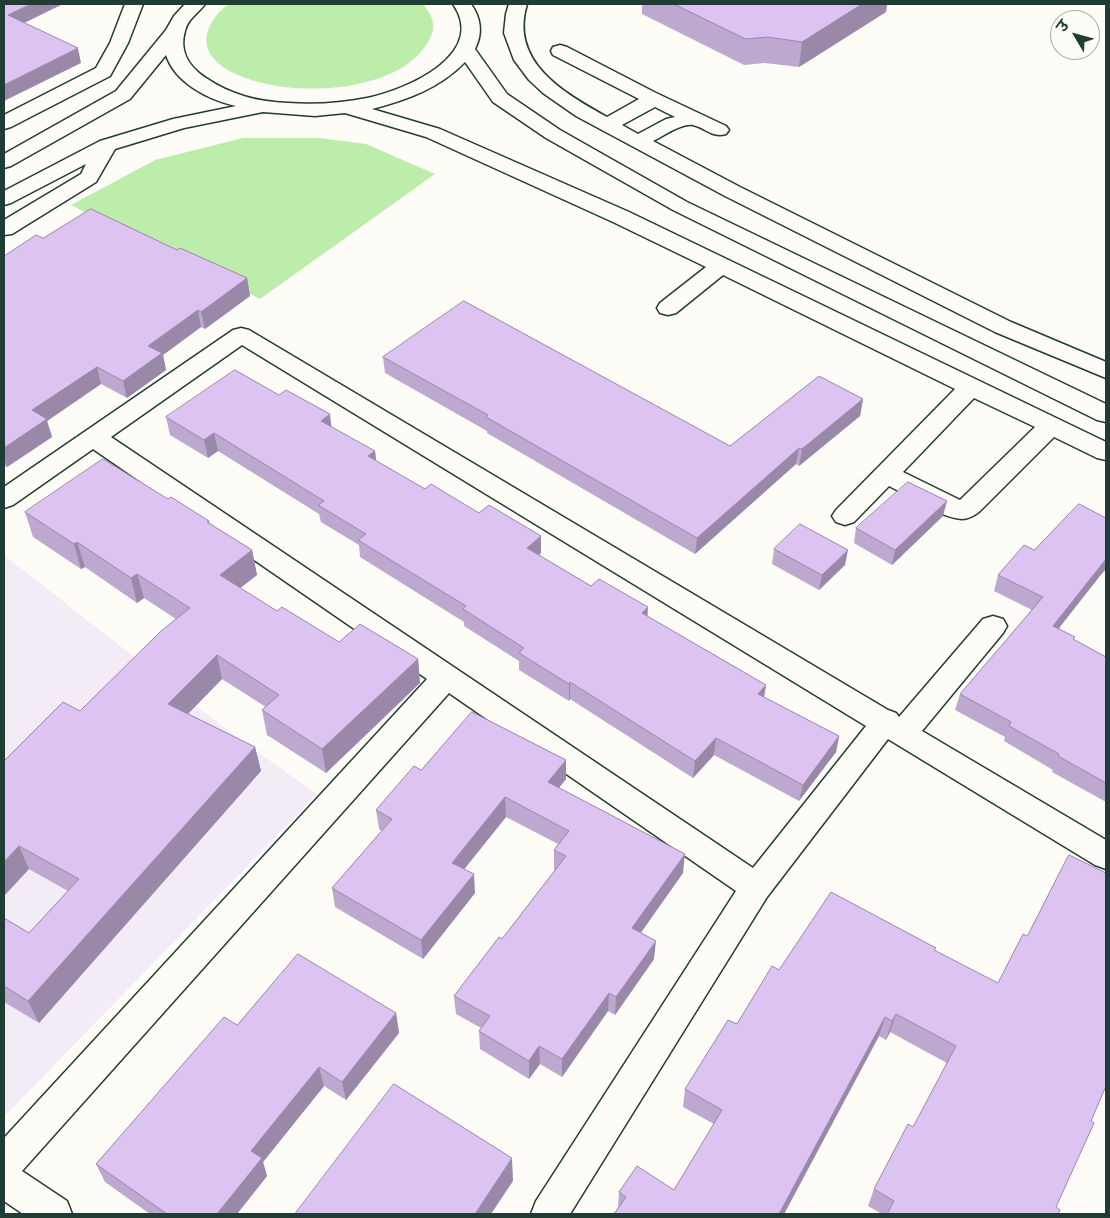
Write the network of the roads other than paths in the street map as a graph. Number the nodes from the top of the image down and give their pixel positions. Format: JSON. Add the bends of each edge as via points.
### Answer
{"nodes":[{"id":1,"x":134,"y":4,"type":"edge"},
{"id":2,"x":518,"y":4,"type":"edge"},
{"id":3,"x":193,"y":5,"type":"edge"},
{"id":4,"x":467,"y":6,"type":"edge"},
{"id":5,"x":174,"y":33,"type":"junction"},
{"id":6,"x":466,"y":49,"type":"junction"},
{"id":7,"x":560,"y":51,"type":"dead end"},
{"id":8,"x":650,"y":97,"type":"junction"},
{"id":9,"x":266,"y":107,"type":"junction"},
{"id":10,"x":345,"y":107,"type":"junction"},
{"id":11,"x":695,"y":118,"type":"junction"},
{"id":12,"x":4,"y":123,"type":"edge"},
{"id":13,"x":608,"y":125,"type":"junction"},
{"id":14,"x":719,"y":130,"type":"dead end"},
{"id":15,"x":639,"y":141,"type":"junction"},
{"id":16,"x":107,"y":145,"type":"junction"},
{"id":17,"x":9,"y":155,"type":"edge"},
{"id":18,"x":4,"y":199,"type":"edge"},
{"id":19,"x":4,"y":229,"type":"edge"},
{"id":20,"x":720,"y":266,"type":"junction"},
{"id":21,"x":668,"y":308,"type":"dead end"},
{"id":22,"x":1106,"y":371,"type":"edge"},
{"id":23,"x":971,"y":387,"type":"junction"},
{"id":24,"x":1106,"y":414,"type":"edge"},
{"id":25,"x":1051,"y":426,"type":"junction"},
{"id":26,"x":93,"y":437,"type":"junction"},
{"id":27,"x":1106,"y":452,"type":"edge"},
{"id":28,"x":887,"y":474,"type":"junction"},
{"id":29,"x":4,"y":499,"type":"edge"},
{"id":30,"x":845,"y":516,"type":"dead end"},
{"id":31,"x":993,"y":626,"type":"dead end"},
{"id":32,"x":447,"y":676,"type":"junction"},
{"id":33,"x":895,"y":727,"type":"junction"},
{"id":34,"x":1106,"y":856,"type":"edge"},
{"id":35,"x":756,"y":887,"type":"junction"},
{"id":36,"x":4,"y":1164,"type":"edge"},
{"id":37,"x":4,"y":1180,"type":"edge"},
{"id":38,"x":54,"y":1214,"type":"edge"},
{"id":39,"x":549,"y":1214,"type":"edge"}],
"edges":[{"from":1,"to":12,"type":"street","via":[[119,43],[103,72]]},
{"from":2,"to":13,"type":"street","via":[[513,22],[514,44],[522,59],[558,94]]},
{"from":3,"to":5,"type":"street","via":[[180,19]]},
{"from":4,"to":6,"type":"street","via":[[472,29]]},
{"from":5,"to":9,"type":"street","via":[[173,52],[182,70],[202,86],[230,98]]},
{"from":5,"to":17,"type":"street","via":[[124,94]]},
{"from":6,"to":10,"type":"street","via":[[450,68],[422,86],[387,99]]},
{"from":6,"to":24,"type":"street","via":[[500,98],[570,144],[680,206]]},
{"from":7,"to":8,"type":"street"},
{"from":8,"to":11,"type":"street"},
{"from":8,"to":13,"type":"street","via":[[648,104]]},
{"from":9,"to":10,"type":"street","via":[[305,110]]},
{"from":9,"to":16,"type":"street","via":[[180,123]]},
{"from":10,"to":20,"type":"street","via":[[433,133],[621,217]]},
{"from":11,"to":14,"type":"street"},
{"from":11,"to":15,"type":"street","via":[[673,123]]},
{"from":13,"to":15,"type":"street"},
{"from":15,"to":22,"type":"street","via":[[834,244],[1016,334]]},
{"from":16,"to":18,"type":"street"},
{"from":16,"to":19,"type":"street","via":[[89,178]]},
{"from":20,"to":21,"type":"street"},
{"from":20,"to":23,"type":"street"},
{"from":23,"to":25,"type":"street"},
{"from":23,"to":28,"type":"street"},
{"from":25,"to":27,"type":"street"},
{"from":25,"to":28,"type":"street","via":[[971,506],[963,510]]},
{"from":26,"to":29,"type":"street"},
{"from":26,"to":32,"type":"street"},
{"from":26,"to":33,"type":"street","via":[[241,335]]},
{"from":28,"to":30,"type":"street"},
{"from":31,"to":33,"type":"street"},
{"from":32,"to":35,"type":"street"},
{"from":32,"to":36,"type":"street"},
{"from":33,"to":34,"type":"street"},
{"from":33,"to":35,"type":"street"},
{"from":35,"to":39,"type":"street"},
{"from":37,"to":38,"type":"street"}]}
